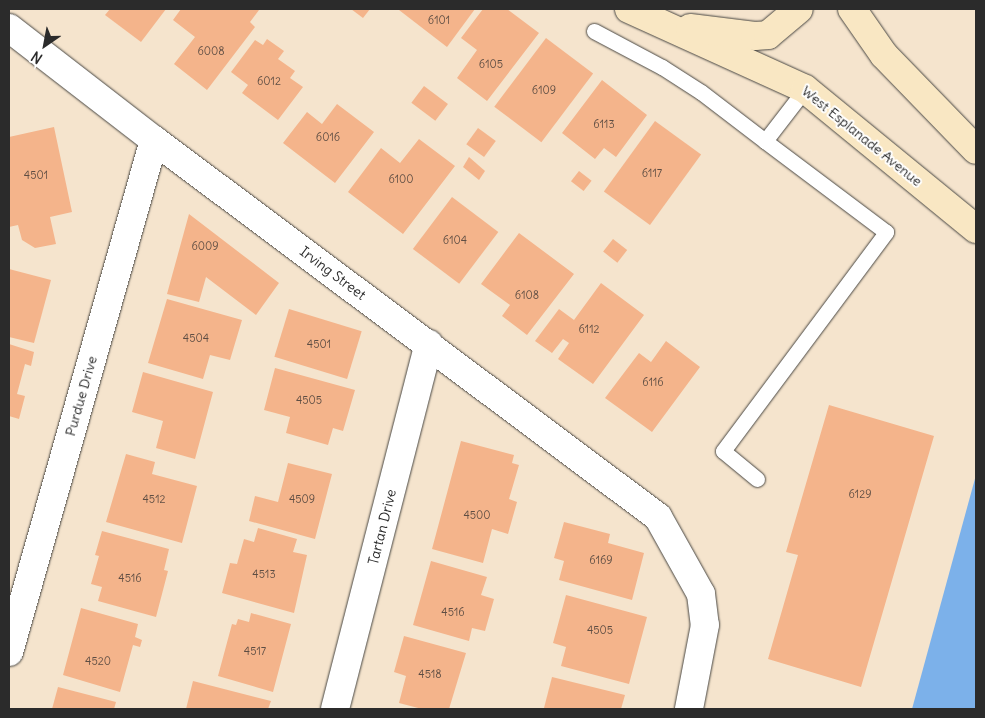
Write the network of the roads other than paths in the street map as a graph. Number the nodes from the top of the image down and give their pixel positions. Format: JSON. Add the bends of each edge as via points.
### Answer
{"nodes":[{"id":1,"x":629,"y":9,"type":"edge"},
{"id":2,"x":799,"y":9,"type":"edge"},
{"id":3,"x":852,"y":9,"type":"edge"},
{"id":4,"x":664,"y":25,"type":"junction"},
{"id":5,"x":9,"y":28,"type":"edge"},
{"id":6,"x":594,"y":31,"type":"dead end"},
{"id":7,"x":805,"y":88,"type":"junction"},
{"id":8,"x":154,"y":140,"type":"junction"},
{"id":9,"x":765,"y":141,"type":"junction"},
{"id":10,"x":976,"y":150,"type":"edge"},
{"id":11,"x":976,"y":229,"type":"edge"},
{"id":12,"x":429,"y":344,"type":"junction"},
{"id":13,"x":757,"y":479,"type":"dead end"},
{"id":14,"x":9,"y":652,"type":"edge"},
{"id":15,"x":335,"y":709,"type":"edge"},
{"id":16,"x":689,"y":709,"type":"edge"}],
"edges":[{"from":1,"to":4,"type":"main road","name":"West Esplanade Avenue"},
{"from":2,"to":4,"type":"main road","via":[[768,35]]},
{"from":3,"to":10,"type":"main road","via":[[884,55]]},
{"from":4,"to":7,"type":"main road","name":"West Esplanade Avenue"},
{"from":5,"to":8,"type":"street","name":"Irving Street"},
{"from":6,"to":9,"type":"lane","via":[[701,92]]},
{"from":7,"to":9,"type":"lane"},
{"from":7,"to":11,"type":"main road","name":"West Esplanade Avenue"},
{"from":8,"to":12,"type":"street","name":"Irving Street"},
{"from":8,"to":14,"type":"street","name":"Purdue Drive"},
{"from":9,"to":13,"type":"lane","via":[[886,232],[723,451]]},
{"from":12,"to":15,"type":"street","name":"Tartan Drive"},
{"from":12,"to":16,"type":"street","name":"Irving Street","via":[[658,517],[701,594],[705,625]]}]}
